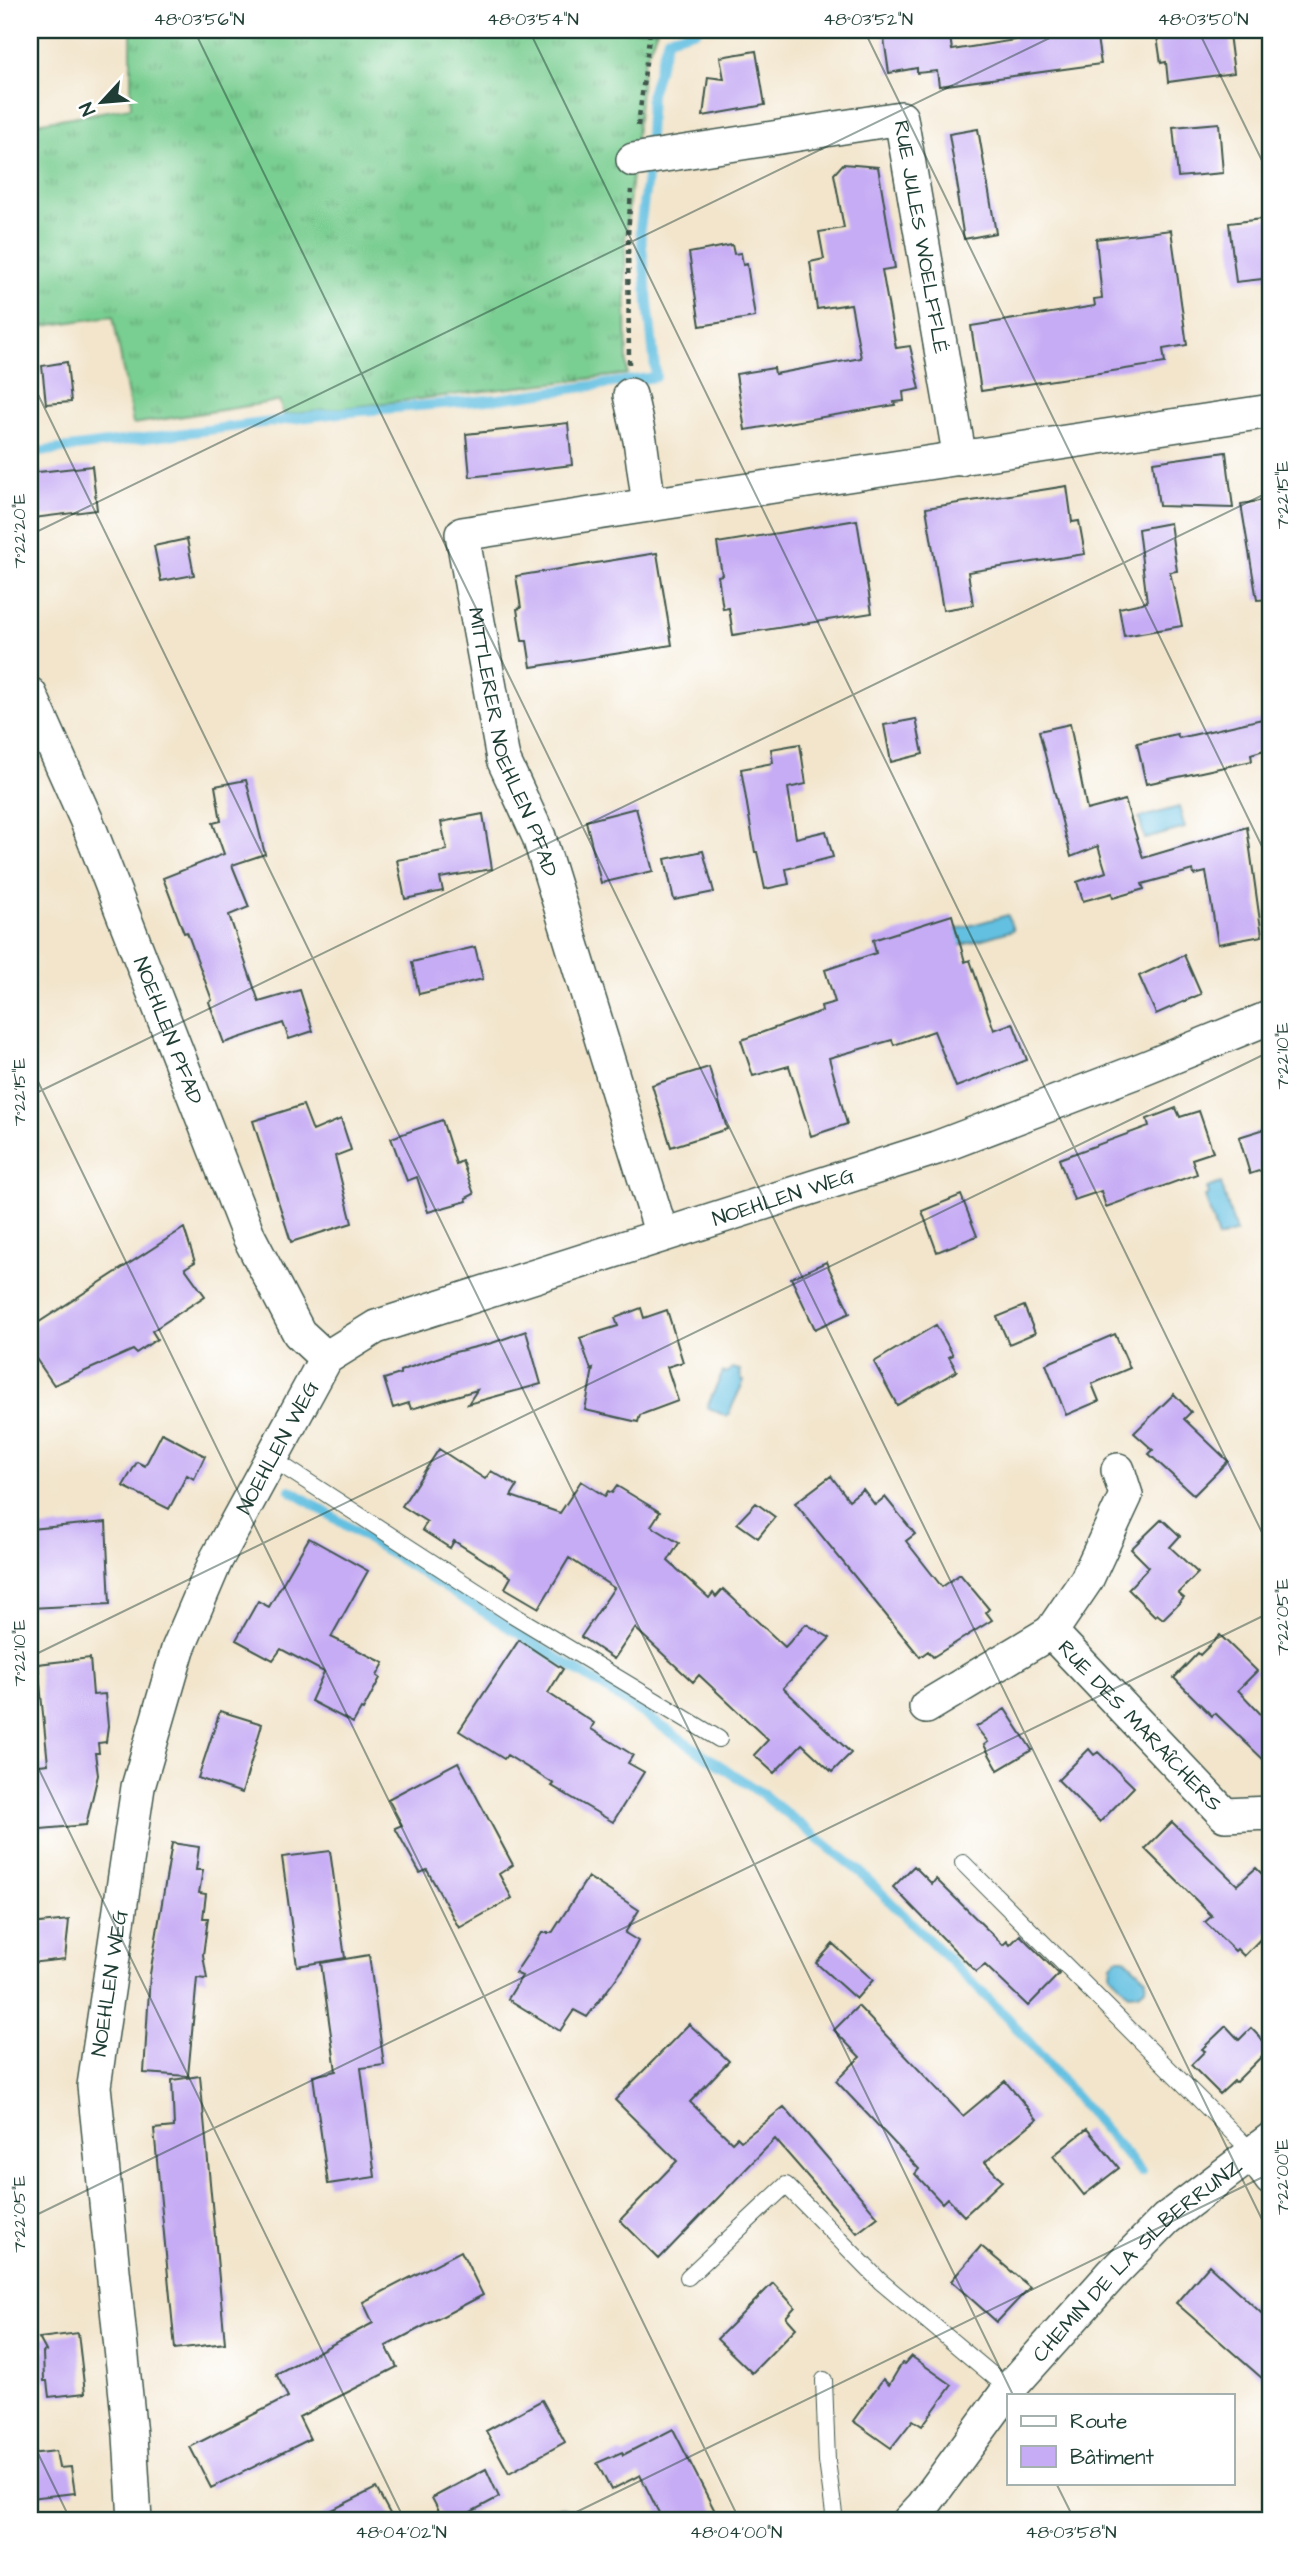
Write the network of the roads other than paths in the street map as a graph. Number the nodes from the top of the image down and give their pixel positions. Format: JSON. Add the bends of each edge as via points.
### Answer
{"nodes":[{"id":1,"x":633,"y":160,"type":"road end"},
{"id":2,"x":630,"y":380,"type":"road end"},
{"id":3,"x":1271,"y":411,"type":"edge"},
{"id":4,"x":960,"y":459,"type":"junction"},
{"id":5,"x":649,"y":505,"type":"junction"},
{"id":6,"x":30,"y":694,"type":"edge"},
{"id":7,"x":1271,"y":1017,"type":"edge"},
{"id":8,"x":662,"y":1236,"type":"junction"},
{"id":9,"x":326,"y":1358,"type":"junction"},
{"id":10,"x":271,"y":1458,"type":"junction"},
{"id":11,"x":1118,"y":1471,"type":"dead end"},
{"id":12,"x":1051,"y":1632,"type":"junction"},
{"id":13,"x":926,"y":1707,"type":"dead end"},
{"id":14,"x":719,"y":1739,"type":"dead end"},
{"id":15,"x":1271,"y":1815,"type":"edge"},
{"id":16,"x":963,"y":1863,"type":"dead end"},
{"id":17,"x":1262,"y":2145,"type":"edge"},
{"id":18,"x":1271,"y":2179,"type":"edge"},
{"id":19,"x":688,"y":2277,"type":"dead end"},
{"id":20,"x":824,"y":2380,"type":"dead end"},
{"id":21,"x":1009,"y":2389,"type":"junction"},
{"id":22,"x":135,"y":2521,"type":"edge"},
{"id":23,"x":835,"y":2521,"type":"edge"},
{"id":24,"x":909,"y":2521,"type":"edge"}],
"edges":[{"from":1,"to":4,"type":"street","name":"RUE JULES WOELFFLÉ","via":[[901,118]]},
{"from":2,"to":5,"type":"street"},
{"from":3,"to":4,"type":"street"},
{"from":4,"to":5,"type":"street"},
{"from":5,"to":8,"type":"street","name":"MITTLERER NOEHLEN PFAD","via":[[461,534],[503,759],[539,837]]},
{"from":6,"to":9,"type":"street","name":"NOEHLEN PFAD","via":[[86,819],[249,1237],[299,1333]]},
{"from":7,"to":8,"type":"street","name":"NOEHLEN WEG","via":[[936,1148]]},
{"from":8,"to":9,"type":"street","name":"NOEHLEN WEG","via":[[376,1327]]},
{"from":9,"to":10,"type":"street","name":"NOEHLEN WEG"},
{"from":10,"to":14,"type":"lane","via":[[510,1613]]},
{"from":10,"to":22,"type":"street","name":"NOEHLEN WEG","via":[[216,1560],[178,1649],[138,1787],[94,2085]]},
{"from":11,"to":12,"type":"street","name":"RUE DES MARAÎCHERS","via":[[1126,1495],[1087,1580]]},
{"from":12,"to":13,"type":"street","name":"RUE DES MARAÎCHERS"},
{"from":12,"to":15,"type":"street","name":"RUE DES MARAÎCHERS","via":[[1225,1815]]},
{"from":16,"to":17,"type":"lane"},
{"from":17,"to":18,"type":"street"},
{"from":17,"to":21,"type":"street","name":"CHEMIN DE LA SILBERRUNZ","via":[[1166,2219]]},
{"from":19,"to":21,"type":"lane","via":[[786,2185],[880,2281]]},
{"from":20,"to":23,"type":"lane"},
{"from":21,"to":24,"type":"street","name":"CHEMIN DE LA SILBERRUNZ"}]}
